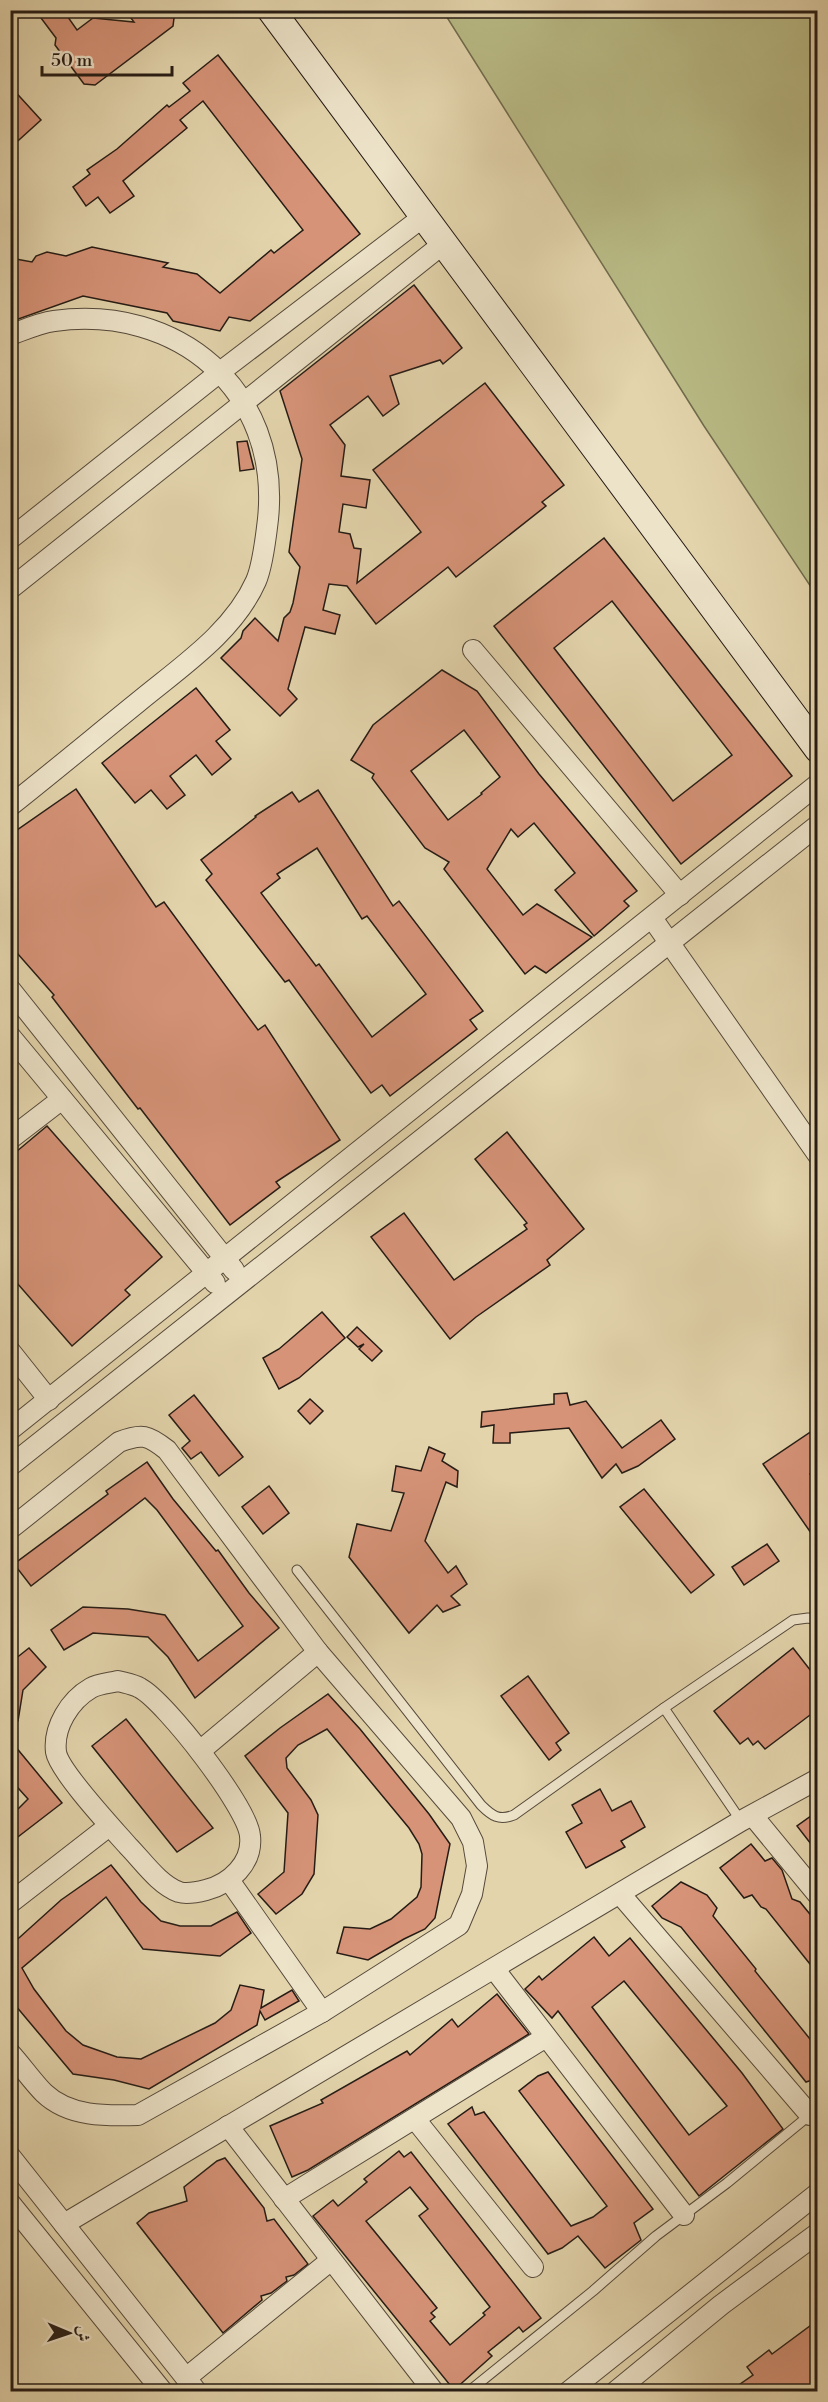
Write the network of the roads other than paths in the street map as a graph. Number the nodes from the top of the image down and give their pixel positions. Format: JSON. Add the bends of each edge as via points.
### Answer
{"nodes":[{"id":1,"x":271,"y":10,"type":"edge"},
{"id":2,"x":423,"y":217,"type":"junction"},
{"id":3,"x":442,"y":244,"type":"junction"},
{"id":4,"x":10,"y":335,"type":"edge"},
{"id":5,"x":220,"y":372,"type":"junction"},
{"id":6,"x":244,"y":403,"type":"junction"},
{"id":7,"x":10,"y":539,"type":"edge"},
{"id":8,"x":10,"y":588,"type":"edge"},
{"id":9,"x":472,"y":650,"type":"dead end"},
{"id":10,"x":818,"y":749,"type":"edge"},
{"id":11,"x":818,"y":784,"type":"edge"},
{"id":12,"x":10,"y":806,"type":"edge"},
{"id":13,"x":818,"y":825,"type":"edge"},
{"id":14,"x":680,"y":895,"type":"junction"},
{"id":15,"x":652,"y":918,"type":"junction"},
{"id":16,"x":670,"y":943,"type":"junction"},
{"id":17,"x":10,"y":988,"type":"edge"},
{"id":18,"x":10,"y":1036,"type":"edge"},
{"id":19,"x":62,"y":1099,"type":"junction"},
{"id":20,"x":10,"y":1139,"type":"edge"},
{"id":21,"x":818,"y":1155,"type":"edge"},
{"id":22,"x":226,"y":1259,"type":"junction"},
{"id":23,"x":207,"y":1274,"type":"junction"},
{"id":24,"x":243,"y":1281,"type":"junction"},
{"id":25,"x":225,"y":1296,"type":"junction"},
{"id":26,"x":10,"y":1351,"type":"edge"},
{"id":27,"x":49,"y":1400,"type":"junction"},
{"id":28,"x":10,"y":1430,"type":"edge"},
{"id":29,"x":10,"y":1466,"type":"edge"},
{"id":30,"x":10,"y":1529,"type":"edge"},
{"id":31,"x":297,"y":1570,"type":"dead end"},
{"id":32,"x":818,"y":1620,"type":"edge"},
{"id":33,"x":318,"y":1652,"type":"junction"},
{"id":34,"x":664,"y":1708,"type":"junction"},
{"id":35,"x":200,"y":1752,"type":"junction"},
{"id":36,"x":818,"y":1779,"type":"edge"},
{"id":37,"x":747,"y":1819,"type":"junction"},
{"id":38,"x":109,"y":1826,"type":"junction"},
{"id":39,"x":229,"y":1880,"type":"junction"},
{"id":40,"x":621,"y":1895,"type":"junction"},
{"id":41,"x":818,"y":1895,"type":"edge"},
{"id":42,"x":10,"y":1903,"type":"edge"},
{"id":43,"x":495,"y":1970,"type":"junction"},
{"id":44,"x":322,"y":2012,"type":"junction"},
{"id":45,"x":546,"y":2037,"type":"junction"},
{"id":46,"x":10,"y":2053,"type":"edge"},
{"id":47,"x":814,"y":2112,"type":"edge"},
{"id":48,"x":416,"y":2119,"type":"junction"},
{"id":49,"x":228,"y":2126,"type":"junction"},
{"id":50,"x":10,"y":2156,"type":"edge"},
{"id":51,"x":818,"y":2193,"type":"edge"},
{"id":52,"x":284,"y":2199,"type":"junction"},
{"id":53,"x":10,"y":2203,"type":"edge"},
{"id":54,"x":684,"y":2215,"type":"junction"},
{"id":55,"x":64,"y":2224,"type":"junction"},
{"id":56,"x":818,"y":2233,"type":"edge"},
{"id":57,"x":330,"y":2261,"type":"junction"},
{"id":58,"x":533,"y":2267,"type":"dead end"},
{"id":59,"x":191,"y":2384,"type":"edge"},
{"id":60,"x":163,"y":2391,"type":"edge"},
{"id":61,"x":434,"y":2391,"type":"edge"},
{"id":62,"x":468,"y":2391,"type":"edge"},
{"id":63,"x":568,"y":2391,"type":"edge"},
{"id":64,"x":615,"y":2391,"type":"edge"}],
"edges":[{"from":1,"to":2,"type":"street"},
{"from":2,"to":3,"type":"street"},
{"from":2,"to":5,"type":"street"},
{"from":3,"to":6,"type":"street"},
{"from":3,"to":10,"type":"street"},
{"from":4,"to":5,"type":"street","via":[[51,322],[91,319],[120,323],[153,329],[188,345]]},
{"from":5,"to":6,"type":"street"},
{"from":5,"to":7,"type":"street"},
{"from":6,"to":8,"type":"street"},
{"from":6,"to":12,"type":"street","via":[[260,440],[270,501],[257,580],[231,621],[199,651]]},
{"from":9,"to":14,"type":"street"},
{"from":11,"to":14,"type":"street"},
{"from":13,"to":16,"type":"street"},
{"from":14,"to":15,"type":"street"},
{"from":15,"to":16,"type":"street"},
{"from":15,"to":22,"type":"street"},
{"from":16,"to":21,"type":"street"},
{"from":16,"to":24,"type":"street"},
{"from":17,"to":22,"type":"street"},
{"from":18,"to":19,"type":"street"},
{"from":19,"to":20,"type":"street"},
{"from":19,"to":23,"type":"street"},
{"from":22,"to":23,"type":"street"},
{"from":22,"to":24,"type":"street"},
{"from":23,"to":25,"type":"street"},
{"from":23,"to":27,"type":"street"},
{"from":24,"to":25,"type":"street"},
{"from":25,"to":29,"type":"street"},
{"from":26,"to":27,"type":"street"},
{"from":27,"to":28,"type":"street"},
{"from":30,"to":33,"type":"street","via":[[119,1442],[144,1436],[167,1450]]},
{"from":31,"to":34,"type":"lane","via":[[481,1805],[499,1818],[514,1815]]},
{"from":32,"to":34,"type":"lane","via":[[793,1620]]},
{"from":33,"to":35,"type":"street"},
{"from":33,"to":44,"type":"street","via":[[461,1818],[473,1842],[477,1866],[472,1894],[459,1926]]},
{"from":34,"to":37,"type":"lane"},
{"from":35,"to":38,"type":"street","via":[[140,1688],[118,1681],[92,1687],[72,1704],[59,1725],[56,1753]]},
{"from":35,"to":39,"type":"street","via":[[241,1810],[250,1836],[246,1863]]},
{"from":36,"to":37,"type":"street"},
{"from":37,"to":40,"type":"street"},
{"from":37,"to":41,"type":"street"},
{"from":38,"to":39,"type":"street","via":[[163,1882],[179,1892],[207,1890]]},
{"from":38,"to":42,"type":"street"},
{"from":39,"to":44,"type":"street"},
{"from":40,"to":43,"type":"street"},
{"from":40,"to":47,"type":"street"},
{"from":43,"to":45,"type":"street"},
{"from":43,"to":49,"type":"street"},
{"from":44,"to":46,"type":"street","via":[[138,2115],[77,2112],[46,2095]]},
{"from":45,"to":48,"type":"street"},
{"from":45,"to":54,"type":"street"},
{"from":47,"to":54,"type":"lane"},
{"from":48,"to":52,"type":"street"},
{"from":48,"to":58,"type":"street"},
{"from":49,"to":52,"type":"street"},
{"from":49,"to":55,"type":"street"},
{"from":50,"to":55,"type":"street"},
{"from":51,"to":63,"type":"street"},
{"from":52,"to":57,"type":"street"},
{"from":53,"to":60,"type":"street"},
{"from":54,"to":62,"type":"lane"},
{"from":55,"to":59,"type":"street"},
{"from":56,"to":64,"type":"street"},
{"from":57,"to":59,"type":"street"},
{"from":57,"to":61,"type":"street"}]}
